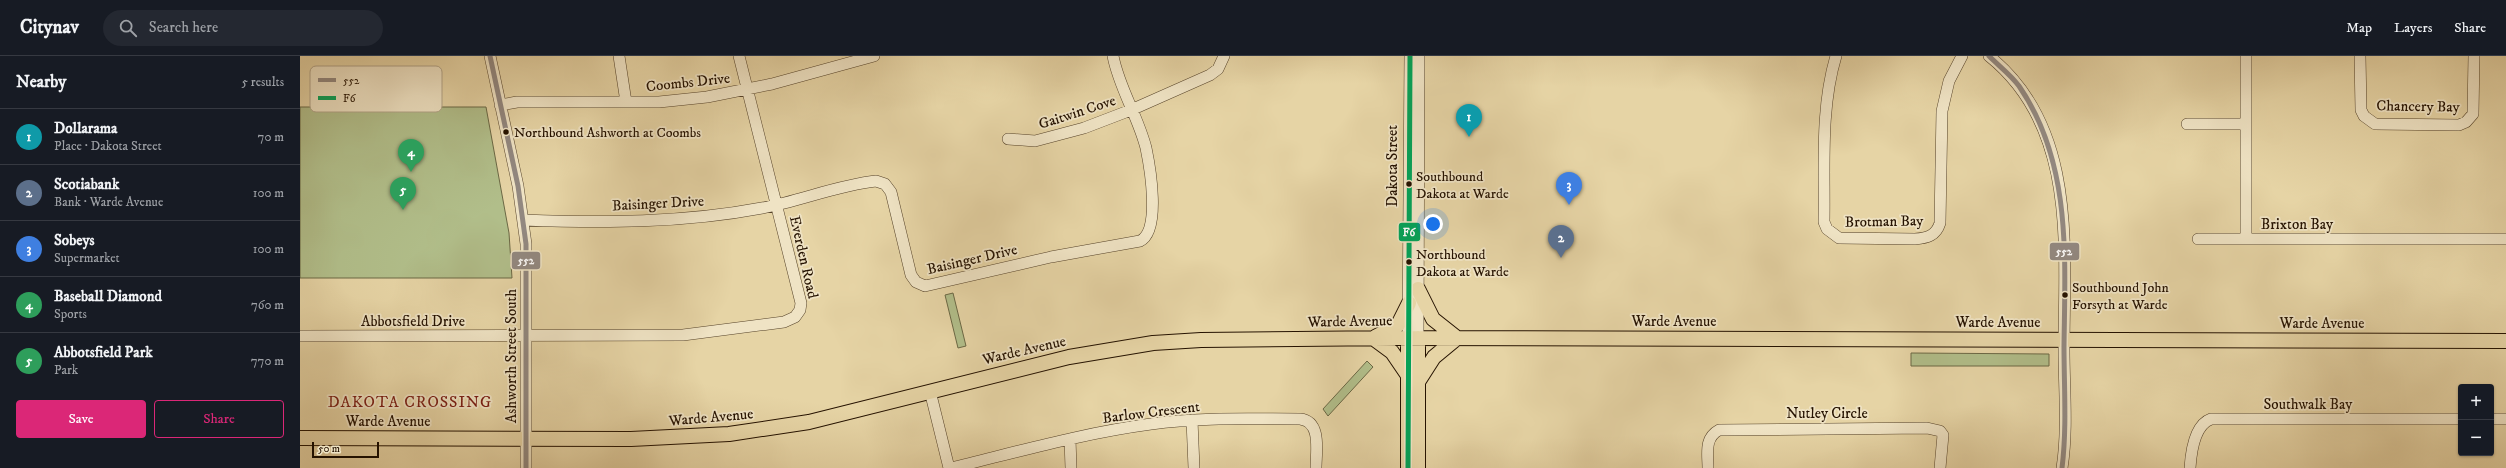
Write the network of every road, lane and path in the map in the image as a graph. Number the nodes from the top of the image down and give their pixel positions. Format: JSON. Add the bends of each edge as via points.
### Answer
{"nodes":[{"id":1,"x":490,"y":56,"type":"edge"},
{"id":2,"x":619,"y":56,"type":"edge"},
{"id":3,"x":739,"y":56,"type":"edge"},
{"id":4,"x":874,"y":56,"type":"edge"},
{"id":5,"x":1113,"y":56,"type":"edge"},
{"id":6,"x":1224,"y":56,"type":"edge"},
{"id":7,"x":1410,"y":56,"type":"edge"},
{"id":8,"x":1419,"y":56,"type":"edge"},
{"id":9,"x":1836,"y":56,"type":"edge"},
{"id":10,"x":1962,"y":56,"type":"edge"},
{"id":11,"x":1989,"y":56,"type":"edge"},
{"id":12,"x":2246,"y":56,"type":"edge"},
{"id":13,"x":2360,"y":56,"type":"edge"},
{"id":14,"x":2474,"y":56,"type":"edge"},
{"id":15,"x":748,"y":90,"type":"junction"},
{"id":16,"x":626,"y":102,"type":"junction"},
{"id":17,"x":500,"y":105,"type":"junction"},
{"id":18,"x":1131,"y":110,"type":"junction"},
{"id":19,"x":2187,"y":124,"type":"dead end"},
{"id":20,"x":2246,"y":124,"type":"junction"},
{"id":21,"x":1008,"y":139,"type":"dead end"},
{"id":22,"x":776,"y":204,"type":"junction"},
{"id":23,"x":523,"y":220,"type":"junction"},
{"id":24,"x":2198,"y":239,"type":"dead end"},
{"id":25,"x":2246,"y":239,"type":"junction"},
{"id":26,"x":2506,"y":239,"type":"edge"},
{"id":27,"x":1418,"y":289,"type":"junction"},
{"id":28,"x":1409,"y":303,"type":"junction"},
{"id":29,"x":300,"y":336,"type":"edge"},
{"id":30,"x":526,"y":336,"type":"junction"},
{"id":31,"x":1373,"y":338,"type":"junction"},
{"id":32,"x":1413,"y":338,"type":"junction"},
{"id":33,"x":1458,"y":338,"type":"junction"},
{"id":34,"x":2064,"y":339,"type":"junction"},
{"id":35,"x":2506,"y":341,"type":"edge"},
{"id":36,"x":1408,"y":374,"type":"junction"},
{"id":37,"x":1417,"y":384,"type":"junction"},
{"id":38,"x":930,"y":391,"type":"junction"},
{"id":39,"x":2458,"y":419,"type":"edge"},
{"id":40,"x":2494,"y":419,"type":"edge"},
{"id":41,"x":2506,"y":419,"type":"edge"},
{"id":42,"x":1192,"y":420,"type":"junction"},
{"id":43,"x":300,"y":438,"type":"edge"},
{"id":44,"x":526,"y":438,"type":"junction"},
{"id":45,"x":1070,"y":439,"type":"junction"},
{"id":46,"x":526,"y":468,"type":"edge"},
{"id":47,"x":950,"y":468,"type":"edge"},
{"id":48,"x":1071,"y":468,"type":"edge"},
{"id":49,"x":1194,"y":468,"type":"edge"},
{"id":50,"x":1316,"y":468,"type":"edge"},
{"id":51,"x":1408,"y":468,"type":"edge"},
{"id":52,"x":1418,"y":468,"type":"edge"},
{"id":53,"x":1708,"y":468,"type":"edge"},
{"id":54,"x":1940,"y":468,"type":"edge"},
{"id":55,"x":2062,"y":468,"type":"edge"},
{"id":56,"x":2190,"y":468,"type":"edge"}],
"edges":[{"from":1,"to":17,"type":"street","name":"Ashworth Street South"},
{"from":2,"to":16,"type":"street"},
{"from":3,"to":15,"type":"street","name":"Everden Road"},
{"from":4,"to":15,"type":"street","name":"Coombs Drive"},
{"from":5,"to":18,"type":"street","name":"Baisinger Drive"},
{"from":6,"to":18,"type":"street","name":"Gaitwin Cove","via":[[1218,69],[1210,75]]},
{"from":7,"to":28,"type":"street","name":"Dakota Street"},
{"from":8,"to":27,"type":"street","name":"Dakota Street"},
{"from":9,"to":10,"type":"street","name":"Brotman Bay","via":[[1830,80],[1826,119],[1824,222],[1839,238],[1915,239],[1933,234],[1940,223],[1941,124],[1944,97]]},
{"from":11,"to":34,"type":"street","via":[[2013,81],[2029,104],[2054,157],[2062,201]]},
{"from":12,"to":20,"type":"street","name":"Brixton Bay"},
{"from":13,"to":14,"type":"street","name":"Chancery Bay","via":[[2361,110],[2370,121],[2375,124],[2459,125],[2473,114]]},
{"from":15,"to":16,"type":"street","name":"Coombs Drive","via":[[688,99]]},
{"from":15,"to":22,"type":"street","name":"Everden Road"},
{"from":16,"to":17,"type":"street","name":"Coombs Drive","via":[[517,102]]},
{"from":17,"to":23,"type":"street","name":"Ashworth Street South"},
{"from":18,"to":21,"type":"street","name":"Gaitwin Cove","via":[[1035,142]]},
{"from":18,"to":22,"type":"street","name":"Baisinger Drive","via":[[1145,148],[1152,187],[1150,224],[1146,237],[1140,241],[1051,257],[925,286],[916,282],[911,275],[891,192],[881,182],[872,181]]},
{"from":19,"to":20,"type":"street"},
{"from":20,"to":25,"type":"street","name":"Brixton Bay"},
{"from":22,"to":23,"type":"street","name":"Baisinger Drive","via":[[706,217],[670,220]]},
{"from":22,"to":30,"type":"street","name":"Everden Road","via":[[801,303],[798,313],[790,320],[683,335]]},
{"from":23,"to":30,"type":"street","name":"Ashworth Street South","via":[[526,244]]},
{"from":24,"to":25,"type":"street"},
{"from":25,"to":26,"type":"street","name":"Brixton Bay"},
{"from":27,"to":32,"type":"street","name":"Dakota Street"},
{"from":27,"to":33,"type":"main road","via":[[1433,319]]},
{"from":28,"to":31,"type":"main road","via":[[1398,325]]},
{"from":28,"to":32,"type":"street","name":"Dakota Street"},
{"from":29,"to":30,"type":"street","name":"Abbotsfield Drive"},
{"from":30,"to":44,"type":"street","name":"Ashworth Street South"},
{"from":31,"to":32,"type":"main road","name":"Warde Avenue"},
{"from":31,"to":36,"type":"main road","via":[[1392,352]]},
{"from":31,"to":38,"type":"main road","name":"Warde Avenue","via":[[1254,338],[1153,343],[1069,357]]},
{"from":32,"to":33,"type":"main road","name":"Warde Avenue"},
{"from":32,"to":36,"type":"main road","name":"Dakota Street"},
{"from":32,"to":37,"type":"main road","name":"Dakota Street"},
{"from":33,"to":34,"type":"main road","name":"Warde Avenue"},
{"from":33,"to":37,"type":"main road","via":[[1434,357]]},
{"from":34,"to":35,"type":"main road","name":"Warde Avenue"},
{"from":34,"to":55,"type":"street"},
{"from":36,"to":51,"type":"main road","name":"Dakota Street"},
{"from":37,"to":52,"type":"main road","name":"Dakota Street"},
{"from":38,"to":44,"type":"main road","name":"Warde Avenue","via":[[809,422],[729,434],[646,439]]},
{"from":38,"to":47,"type":"street","name":"Barlow Crescent"},
{"from":39,"to":56,"type":"street","name":"Southwalk Bay","via":[[2211,419],[2201,426],[2197,435]]},
{"from":40,"to":41,"type":"street"},
{"from":42,"to":45,"type":"street","name":"Barlow Crescent","via":[[1145,425]]},
{"from":42,"to":49,"type":"street"},
{"from":42,"to":50,"type":"street","name":"Barlow Crescent","via":[[1307,420],[1314,427],[1316,434]]},
{"from":43,"to":44,"type":"main road","name":"Warde Avenue"},
{"from":44,"to":46,"type":"street","name":"Ashworth Street South"},
{"from":45,"to":47,"type":"street","name":"Barlow Crescent"},
{"from":45,"to":48,"type":"street"},
{"from":53,"to":54,"type":"street","name":"Nutley Circle","via":[[1708,443],[1713,433],[1719,430],[1927,428],[1940,431],[1943,435]]}]}
